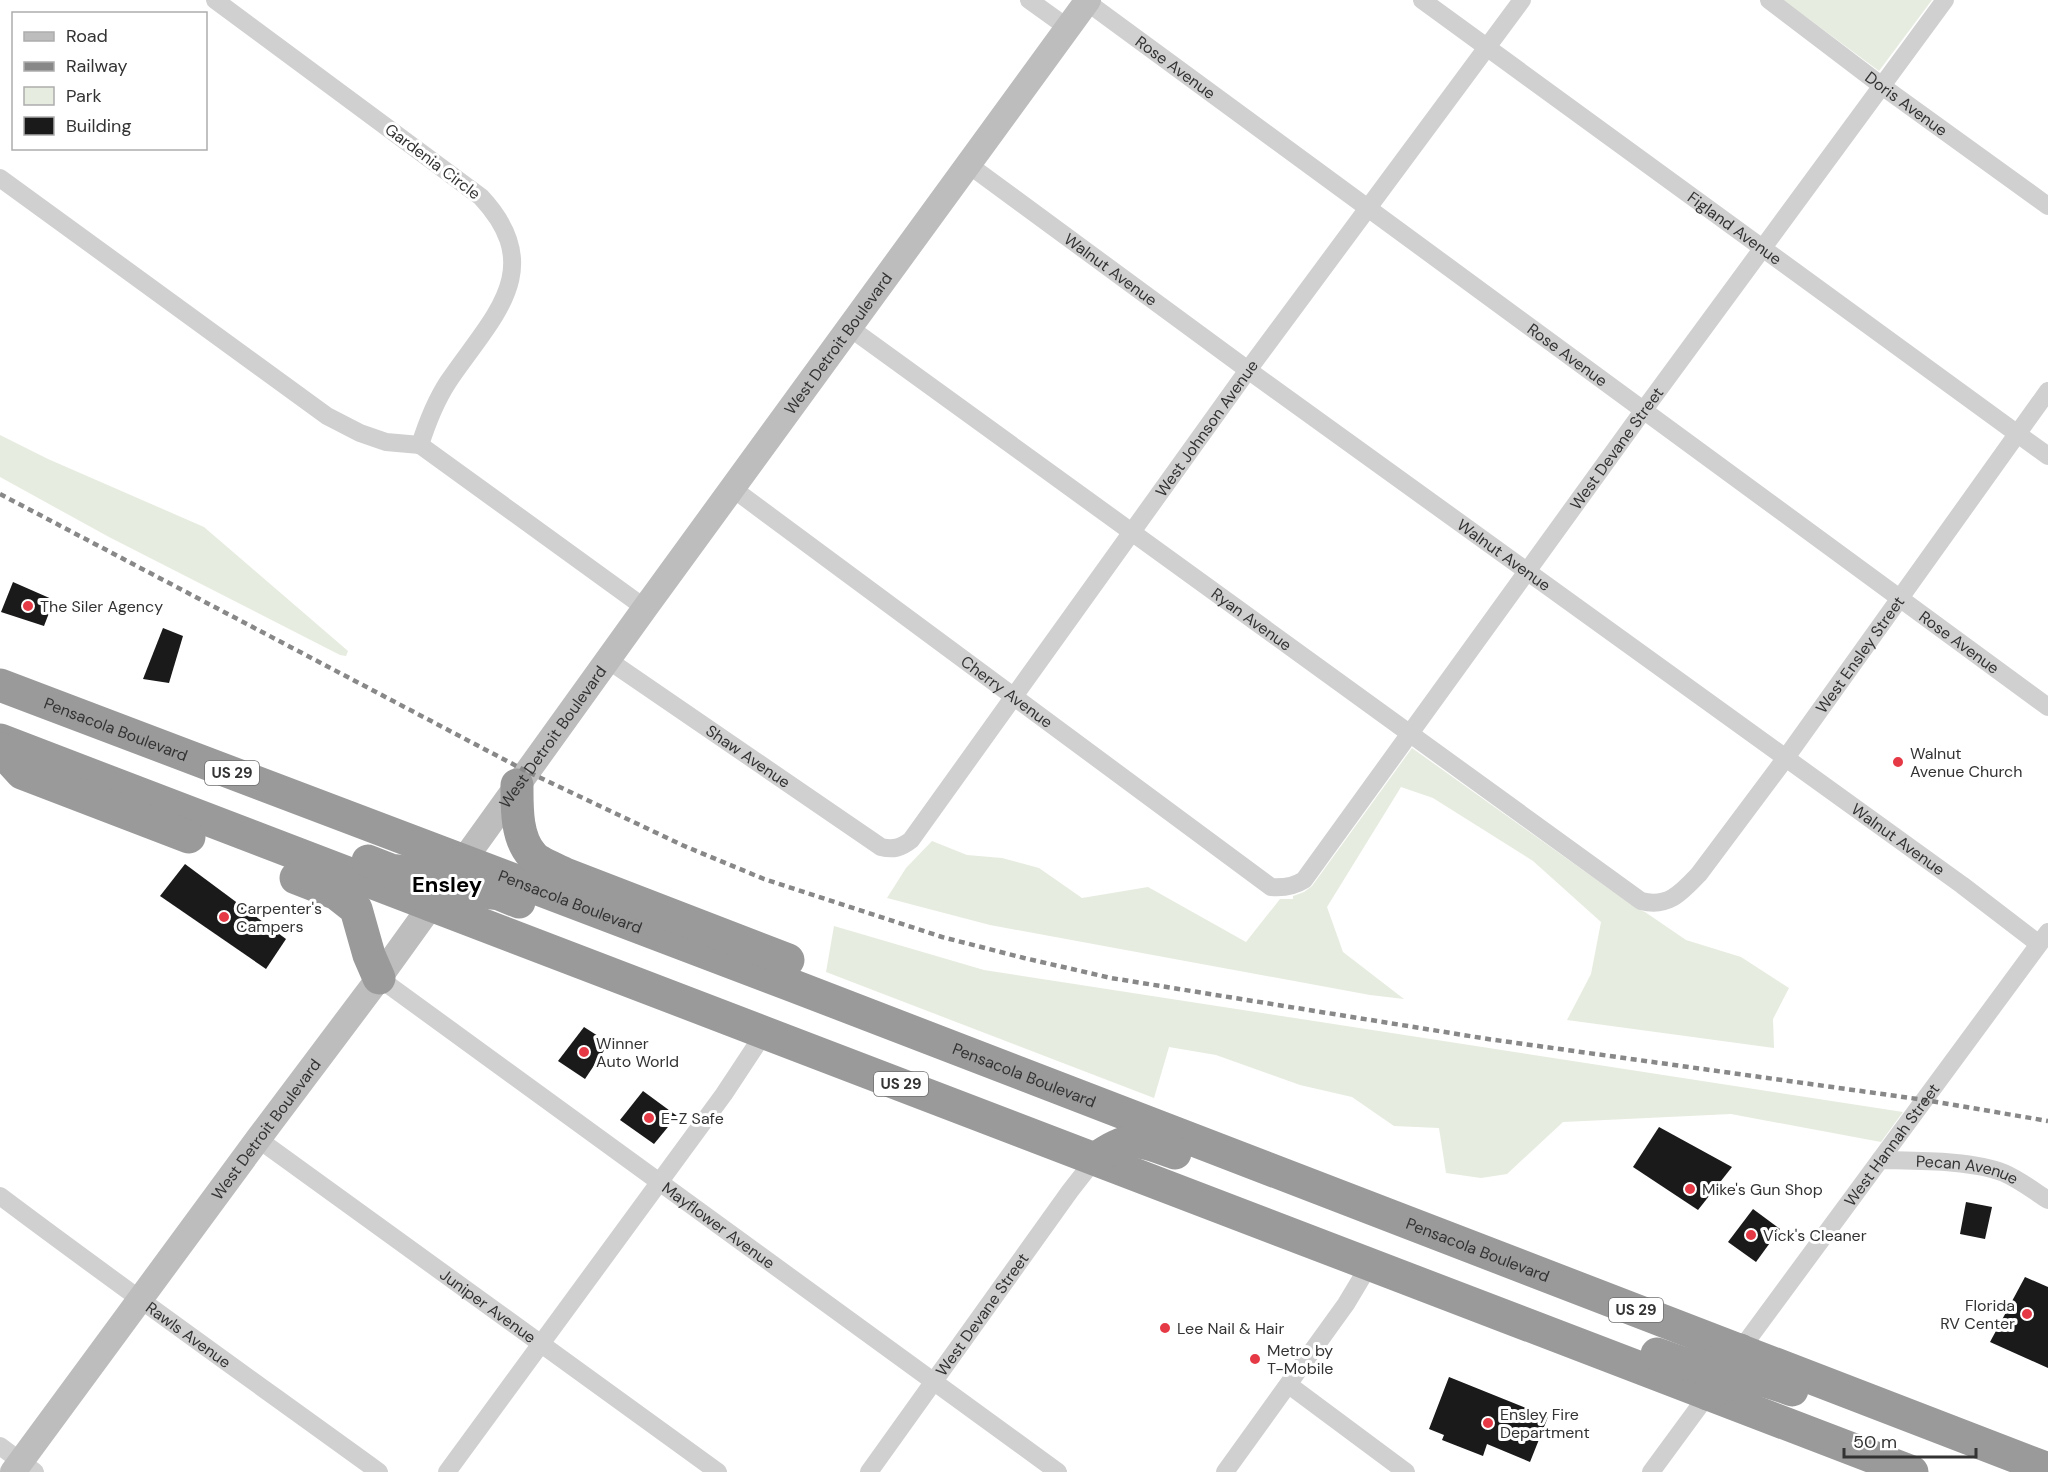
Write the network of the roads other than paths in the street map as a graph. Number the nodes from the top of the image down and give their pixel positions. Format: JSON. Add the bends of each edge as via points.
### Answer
{"nodes":[{"id":1,"x":215,"y":0,"type":"edge"},
{"id":2,"x":1029,"y":0,"type":"edge"},
{"id":3,"x":1422,"y":0,"type":"edge"},
{"id":4,"x":1522,"y":0,"type":"edge"},
{"id":5,"x":1769,"y":0,"type":"edge"},
{"id":6,"x":1945,"y":0,"type":"edge"},
{"id":7,"x":1087,"y":1,"type":"edge"},
{"id":8,"x":1068,"y":28,"type":"junction"},
{"id":9,"x":1486,"y":47,"type":"junction"},
{"id":10,"x":1882,"y":84,"type":"junction"},
{"id":11,"x":969,"y":165,"type":"junction"},
{"id":12,"x":0,"y":178,"type":"edge"},
{"id":13,"x":2048,"y":206,"type":"edge"},
{"id":14,"x":1366,"y":208,"type":"junction"},
{"id":15,"x":1763,"y":250,"type":"junction"},
{"id":16,"x":850,"y":328,"type":"junction"},
{"id":17,"x":1248,"y":370,"type":"junction"},
{"id":18,"x":2048,"y":391,"type":"edge"},
{"id":19,"x":1643,"y":411,"type":"junction"},
{"id":20,"x":2017,"y":433,"type":"junction"},
{"id":21,"x":420,"y":445,"type":"junction"},
{"id":22,"x":2048,"y":456,"type":"edge"},
{"id":23,"x":732,"y":488,"type":"junction"},
{"id":24,"x":1131,"y":532,"type":"junction"},
{"id":25,"x":1526,"y":572,"type":"junction"},
{"id":26,"x":1899,"y":598,"type":"junction"},
{"id":27,"x":645,"y":608,"type":"junction"},
{"id":28,"x":608,"y":660,"type":"junction"},
{"id":29,"x":0,"y":685,"type":"edge"},
{"id":30,"x":1014,"y":696,"type":"junction"},
{"id":31,"x":2048,"y":707,"type":"edge"},
{"id":32,"x":0,"y":718,"type":"edge"},
{"id":33,"x":1410,"y":734,"type":"junction"},
{"id":34,"x":0,"y":740,"type":"edge"},
{"id":35,"x":0,"y":749,"type":"edge"},
{"id":36,"x":1785,"y":759,"type":"junction"},
{"id":37,"x":517,"y":785,"type":"junction"},
{"id":38,"x":890,"y":849,"type":"joint"},
{"id":39,"x":463,"y":861,"type":"junction"},
{"id":40,"x":1283,"y":888,"type":"joint"},
{"id":41,"x":1657,"y":904,"type":"joint"},
{"id":42,"x":431,"y":905,"type":"junction"},
{"id":43,"x":2044,"y":938,"type":"edge"},
{"id":44,"x":379,"y":978,"type":"junction"},
{"id":45,"x":791,"y":985,"type":"junction"},
{"id":46,"x":861,"y":1012,"type":"junction"},
{"id":47,"x":765,"y":1032,"type":"junction"},
{"id":48,"x":258,"y":1139,"type":"junction"},
{"id":49,"x":1095,"y":1159,"type":"junction"},
{"id":50,"x":1880,"y":1161,"type":"junction"},
{"id":51,"x":659,"y":1183,"type":"junction"},
{"id":52,"x":0,"y":1196,"type":"edge"},
{"id":53,"x":1343,"y":1198,"type":"junction"},
{"id":54,"x":2048,"y":1200,"type":"edge"},
{"id":55,"x":1370,"y":1264,"type":"junction"},
{"id":56,"x":1406,"y":1277,"type":"junction"},
{"id":57,"x":139,"y":1300,"type":"junction"},
{"id":58,"x":540,"y":1343,"type":"junction"},
{"id":59,"x":1740,"y":1350,"type":"junction"},
{"id":60,"x":934,"y":1383,"type":"junction"},
{"id":61,"x":1288,"y":1385,"type":"junction"},
{"id":62,"x":1708,"y":1394,"type":"junction"},
{"id":63,"x":0,"y":1446,"type":"edge"},
{"id":64,"x":23,"y":1469,"type":"edge"},
{"id":65,"x":2048,"y":1469,"type":"edge"},
{"id":66,"x":379,"y":1472,"type":"edge"},
{"id":67,"x":447,"y":1472,"type":"edge"},
{"id":68,"x":718,"y":1472,"type":"edge"},
{"id":69,"x":869,"y":1472,"type":"edge"},
{"id":70,"x":1058,"y":1472,"type":"edge"},
{"id":71,"x":1225,"y":1472,"type":"edge"},
{"id":72,"x":1406,"y":1472,"type":"edge"},
{"id":73,"x":1651,"y":1472,"type":"edge"},
{"id":74,"x":1912,"y":1472,"type":"edge"}],
"edges":[{"from":1,"to":21,"type":"street","name":"Gardenia Circle","via":[[482,196],[506,230],[513,265],[510,286],[502,305],[441,394]]},
{"from":2,"to":8,"type":"street"},
{"from":3,"to":9,"type":"street","name":"Figland Avenue"},
{"from":4,"to":9,"type":"street","name":"West Johnson Avenue"},
{"from":5,"to":10,"type":"street","name":"Doris Avenue"},
{"from":6,"to":10,"type":"street","name":"West Devane Street"},
{"from":7,"to":8,"type":"street","name":"West Detroit Boulevard"},
{"from":7,"to":14,"type":"street","name":"Rose Avenue"},
{"from":8,"to":11,"type":"street","name":"West Detroit Boulevard"},
{"from":9,"to":14,"type":"street","name":"West Johnson Avenue"},
{"from":9,"to":15,"type":"street","name":"Figland Avenue"},
{"from":10,"to":13,"type":"street","name":"Doris Avenue"},
{"from":10,"to":15,"type":"street","name":"West Devane Street"},
{"from":11,"to":16,"type":"street","name":"West Detroit Boulevard"},
{"from":11,"to":17,"type":"street","name":"Walnut Avenue"},
{"from":12,"to":21,"type":"street","via":[[327,416],[360,434],[386,442]]},
{"from":14,"to":17,"type":"street","name":"West Johnson Avenue"},
{"from":14,"to":19,"type":"street","name":"Rose Avenue"},
{"from":15,"to":19,"type":"street","name":"West Devane Street"},
{"from":15,"to":20,"type":"street","name":"Figland Avenue"},
{"from":16,"to":23,"type":"street","name":"West Detroit Boulevard"},
{"from":16,"to":24,"type":"street","name":"Ryan Avenue"},
{"from":17,"to":24,"type":"street","name":"West Johnson Avenue"},
{"from":17,"to":25,"type":"street","name":"Walnut Avenue"},
{"from":18,"to":20,"type":"street","name":"West Ensley Street"},
{"from":19,"to":25,"type":"street","name":"West Devane Street"},
{"from":19,"to":26,"type":"street","name":"Rose Avenue"},
{"from":20,"to":22,"type":"street","name":"Figland Avenue"},
{"from":20,"to":26,"type":"street","name":"West Ensley Street"},
{"from":21,"to":27,"type":"street"},
{"from":23,"to":27,"type":"street","name":"West Detroit Boulevard"},
{"from":23,"to":30,"type":"street","name":"Cherry Avenue"},
{"from":24,"to":30,"type":"street","name":"West Johnson Avenue"},
{"from":24,"to":33,"type":"street","name":"Ryan Avenue"},
{"from":25,"to":33,"type":"street","name":"West Devane Street"},
{"from":25,"to":36,"type":"street","name":"Walnut Avenue"},
{"from":26,"to":31,"type":"street","name":"Rose Avenue"},
{"from":26,"to":36,"type":"street","name":"West Ensley Street"},
{"from":27,"to":28,"type":"street","name":"West Detroit Boulevard"},
{"from":28,"to":37,"type":"street","name":"West Detroit Boulevard"},
{"from":28,"to":38,"type":"street","name":"Shaw Avenue","via":[[881,847]]},
{"from":29,"to":39,"type":"highway","name":"Pensacola Boulevard","number":"US 29"},
{"from":30,"to":38,"type":"street","name":"West Johnson Avenue","via":[[911,840]]},
{"from":30,"to":40,"type":"street","name":"Cherry Avenue","via":[[1270,887]]},
{"from":32,"to":39,"type":"highway","via":[[391,870],[429,875]]},
{"from":33,"to":40,"type":"street","name":"West Devane Street","via":[[1304,880]]},
{"from":33,"to":41,"type":"street","name":"Ryan Avenue","via":[[1641,901]]},
{"from":34,"to":42,"type":"highway","number":"US 29"},
{"from":35,"to":44,"type":"highway","via":[[22,773],[337,894],[356,909]]},
{"from":36,"to":41,"type":"street","name":"West Ensley Street","via":[[1699,874],[1685,889]]},
{"from":36,"to":43,"type":"street","name":"Walnut Avenue","via":[[1962,885]]},
{"from":37,"to":39,"type":"street","name":"West Detroit Boulevard"},
{"from":37,"to":46,"type":"highway","via":[[521,834],[532,856],[565,874],[844,982]]},
{"from":39,"to":42,"type":"street","name":"West Detroit Boulevard"},
{"from":39,"to":45,"type":"highway","name":"Pensacola Boulevard","number":"US 29"},
{"from":42,"to":44,"type":"street","name":"West Detroit Boulevard"},
{"from":42,"to":45,"type":"highway","via":[[467,890],[499,894],[736,985]]},
{"from":42,"to":47,"type":"highway","number":"US 29"},
{"from":43,"to":50,"type":"street","name":"West Hannah Street"},
{"from":44,"to":48,"type":"street","name":"West Detroit Boulevard"},
{"from":44,"to":51,"type":"street","name":"Mayflower Avenue"},
{"from":45,"to":46,"type":"highway","name":"Pensacola Boulevard","number":"US 29"},
{"from":46,"to":53,"type":"highway","name":"Pensacola Boulevard","number":"US 29"},
{"from":47,"to":49,"type":"highway","number":"US 29"},
{"from":47,"to":51,"type":"street"},
{"from":48,"to":57,"type":"street","name":"West Detroit Boulevard"},
{"from":48,"to":58,"type":"street","name":"Juniper Avenue"},
{"from":49,"to":53,"type":"highway","via":[[1125,1142],[1145,1142],[1274,1191]]},
{"from":49,"to":55,"type":"highway","number":"US 29"},
{"from":49,"to":60,"type":"street","name":"West Devane Street"},
{"from":50,"to":54,"type":"street","name":"Pecan Avenue","via":[[1994,1170]]},
{"from":50,"to":59,"type":"street","name":"West Hannah Street"},
{"from":51,"to":58,"type":"street"},
{"from":51,"to":60,"type":"street","name":"Mayflower Avenue"},
{"from":52,"to":57,"type":"street","name":"Rawls Avenue"},
{"from":53,"to":59,"type":"highway","name":"Pensacola Boulevard","number":"US 29"},
{"from":55,"to":56,"type":"highway","number":"US 29"},
{"from":55,"to":61,"type":"street"},
{"from":56,"to":59,"type":"highway","via":[[1491,1290],[1682,1363],[1705,1367]]},
{"from":56,"to":62,"type":"highway","number":"US 29"},
{"from":57,"to":64,"type":"street","name":"West Detroit Boulevard"},
{"from":57,"to":66,"type":"street","name":"Rawls Avenue"},
{"from":58,"to":67,"type":"street"},
{"from":58,"to":68,"type":"street","name":"Juniper Avenue"},
{"from":59,"to":62,"type":"street","name":"West Hannah Street"},
{"from":59,"to":65,"type":"highway","name":"Pensacola Boulevard","number":"US 29"},
{"from":60,"to":69,"type":"street","name":"West Devane Street"},
{"from":60,"to":70,"type":"street","name":"Mayflower Avenue"},
{"from":61,"to":71,"type":"street"},
{"from":61,"to":72,"type":"street"},
{"from":62,"to":65,"type":"highway","via":[[1740,1379],[1764,1379],[1958,1453]]},
{"from":62,"to":73,"type":"street","name":"West Hannah Street"},
{"from":62,"to":74,"type":"highway","number":"US 29"},
{"from":63,"to":64,"type":"street"}]}
